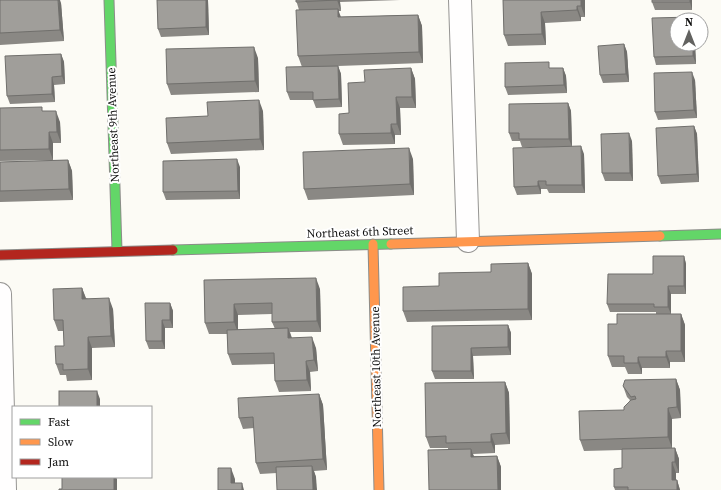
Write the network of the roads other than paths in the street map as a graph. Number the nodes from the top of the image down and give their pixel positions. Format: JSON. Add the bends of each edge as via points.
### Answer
{"nodes":[{"id":1,"x":109,"y":0,"type":"edge"},
{"id":2,"x":460,"y":0,"type":"edge"},
{"id":3,"x":721,"y":234,"type":"edge"},
{"id":4,"x":468,"y":241,"type":"junction"},
{"id":5,"x":373,"y":244,"type":"junction"},
{"id":6,"x":117,"y":250,"type":"junction"},
{"id":7,"x":0,"y":255,"type":"edge"},
{"id":8,"x":0,"y":294,"type":"edge"},
{"id":9,"x":5,"y":490,"type":"edge"},
{"id":10,"x":379,"y":490,"type":"edge"}],
"edges":[{"from":1,"to":6,"type":"street","name":"Northeast 9th Avenue"},
{"from":2,"to":4,"type":"street"},
{"from":3,"to":4,"type":"street","name":"Northeast 6th Street"},
{"from":4,"to":5,"type":"street","name":"Northeast 6th Street"},
{"from":5,"to":6,"type":"street","name":"Northeast 6th Street"},
{"from":5,"to":10,"type":"street","name":"Northeast 10th Avenue"},
{"from":6,"to":7,"type":"street","name":"Northeast 6th Street"},
{"from":8,"to":9,"type":"street"}]}
